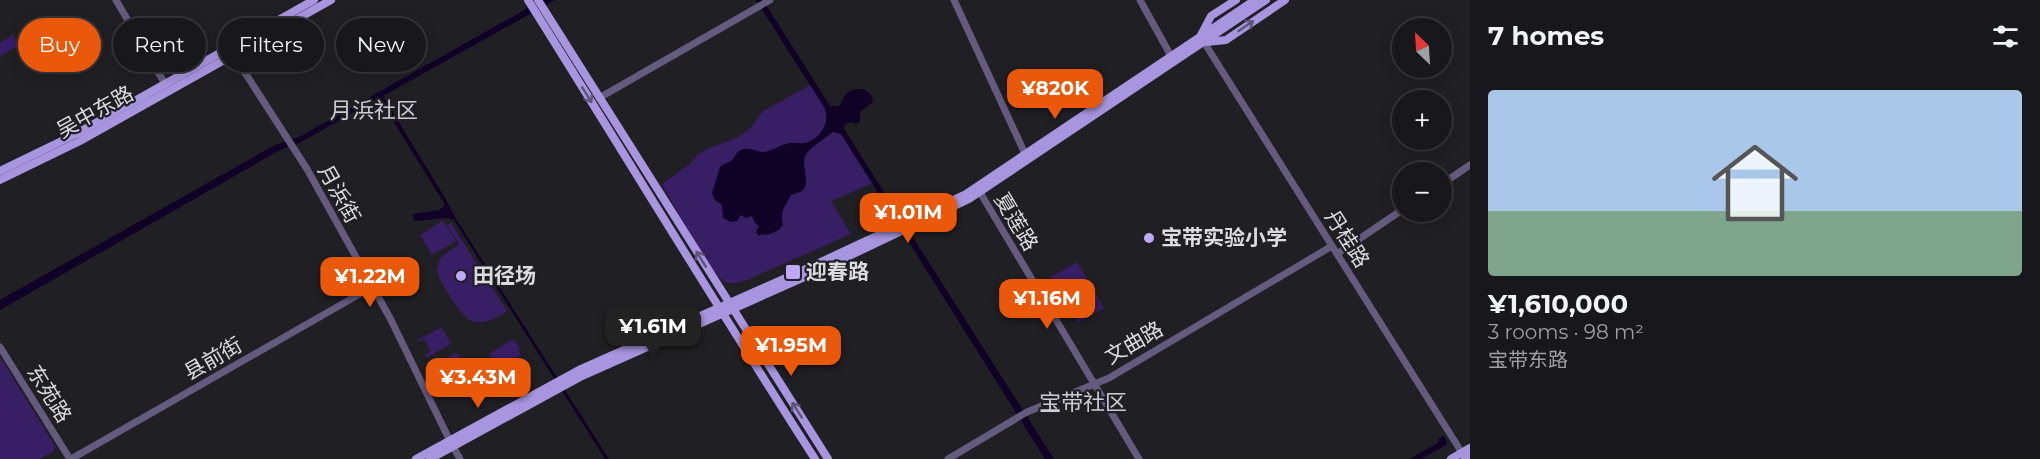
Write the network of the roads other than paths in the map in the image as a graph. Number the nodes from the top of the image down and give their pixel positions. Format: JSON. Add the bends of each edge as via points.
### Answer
{"nodes":[{"id":1,"x":116,"y":0,"type":"edge"},
{"id":2,"x":314,"y":0,"type":"edge"},
{"id":3,"x":331,"y":0,"type":"edge"},
{"id":4,"x":770,"y":0,"type":"edge"},
{"id":5,"x":954,"y":0,"type":"edge"},
{"id":6,"x":1140,"y":0,"type":"edge"},
{"id":7,"x":1236,"y":0,"type":"edge"},
{"id":8,"x":1255,"y":0,"type":"edge"},
{"id":9,"x":1266,"y":0,"type":"edge"},
{"id":10,"x":1285,"y":0,"type":"edge"},
{"id":11,"x":535,"y":3,"type":"edge"},
{"id":12,"x":285,"y":18,"type":"edge"},
{"id":13,"x":296,"y":18,"type":"edge"},
{"id":14,"x":1202,"y":39,"type":"junction"},
{"id":15,"x":1171,"y":56,"type":"junction"},
{"id":16,"x":218,"y":58,"type":"edge"},
{"id":17,"x":218,"y":60,"type":"edge"},
{"id":18,"x":244,"y":72,"type":"edge"},
{"id":19,"x":165,"y":84,"type":"junction"},
{"id":20,"x":599,"y":98,"type":"junction"},
{"id":21,"x":1026,"y":158,"type":"junction"},
{"id":22,"x":1470,"y":165,"type":"edge"},
{"id":23,"x":0,"y":171,"type":"edge"},
{"id":24,"x":1452,"y":177,"type":"edge"},
{"id":25,"x":0,"y":180,"type":"edge"},
{"id":26,"x":978,"y":190,"type":"junction"},
{"id":27,"x":1392,"y":217,"type":"edge"},
{"id":28,"x":1332,"y":246,"type":"junction"},
{"id":29,"x":1337,"y":254,"type":"junction"},
{"id":30,"x":372,"y":287,"type":"junction"},
{"id":31,"x":730,"y":306,"type":"junction"},
{"id":32,"x":719,"y":310,"type":"junction"},
{"id":33,"x":0,"y":347,"type":"edge"},
{"id":34,"x":1094,"y":385,"type":"junction"},
{"id":35,"x":451,"y":443,"type":"junction"},
{"id":36,"x":1466,"y":456,"type":"edge"},
{"id":37,"x":70,"y":459,"type":"edge"},
{"id":38,"x":417,"y":459,"type":"edge"},
{"id":39,"x":430,"y":459,"type":"edge"},
{"id":40,"x":460,"y":459,"type":"edge"},
{"id":41,"x":815,"y":459,"type":"edge"},
{"id":42,"x":828,"y":459,"type":"edge"},
{"id":43,"x":948,"y":459,"type":"edge"},
{"id":44,"x":1139,"y":459,"type":"edge"},
{"id":45,"x":1451,"y":459,"type":"edge"}],
"edges":[{"from":1,"to":19,"type":"street"},
{"from":2,"to":12,"type":"main road","name":"吴中东路"},
{"from":3,"to":13,"type":"main road","name":"吴中东路"},
{"from":4,"to":20,"type":"street"},
{"from":5,"to":21,"type":"street"},
{"from":6,"to":15,"type":"street"},
{"from":7,"to":14,"type":"main road","via":[[1211,16]]},
{"from":8,"to":14,"type":"main road"},
{"from":9,"to":14,"type":"main road"},
{"from":14,"to":10,"type":"main road","one_way":true,"via":[[1226,40]]},
{"from":11,"to":20,"type":"main road"},
{"from":11,"to":32,"type":"main road","one_way":true},
{"from":14,"to":15,"type":"main road"},
{"from":14,"to":21,"type":"main road"},
{"from":14,"to":28,"type":"street","name":"丹桂路"},
{"from":15,"to":21,"type":"main road"},
{"from":16,"to":19,"type":"main road","name":"吴中东路"},
{"from":17,"to":25,"type":"main road","name":"吴中东路","via":[[80,141]]},
{"from":18,"to":30,"type":"street","name":"月浜街","via":[[307,169]]},
{"from":19,"to":23,"type":"main road","name":"吴中东路"},
{"from":31,"to":20,"type":"main road","one_way":true},
{"from":21,"to":26,"type":"main road"},
{"from":22,"to":24,"type":"street"},
{"from":26,"to":31,"type":"main road","via":[[919,221]]},
{"from":26,"to":34,"type":"street","name":"夏莲路"},
{"from":27,"to":29,"type":"street"},
{"from":28,"to":29,"type":"street","name":"丹桂路"},
{"from":28,"to":34,"type":"street","name":"文曲路"},
{"from":29,"to":36,"type":"street","name":"丹桂路"},
{"from":30,"to":35,"type":"street","name":"月浜街"},
{"from":30,"to":37,"type":"street","name":"县前街"},
{"from":31,"to":32,"type":"main road"},
{"from":42,"to":31,"type":"main road","one_way":true},
{"from":32,"to":35,"type":"main road","via":[[558,384]]},
{"from":32,"to":41,"type":"main road"},
{"from":33,"to":37,"type":"street","name":"东苑路"},
{"from":34,"to":43,"type":"street","name":"文曲路","via":[[1016,417]]},
{"from":34,"to":44,"type":"street","name":"夏莲路"},
{"from":35,"to":38,"type":"main road"},
{"from":35,"to":39,"type":"main road"},
{"from":35,"to":40,"type":"street","name":"月浜街"},
{"from":36,"to":45,"type":"main road"}]}
